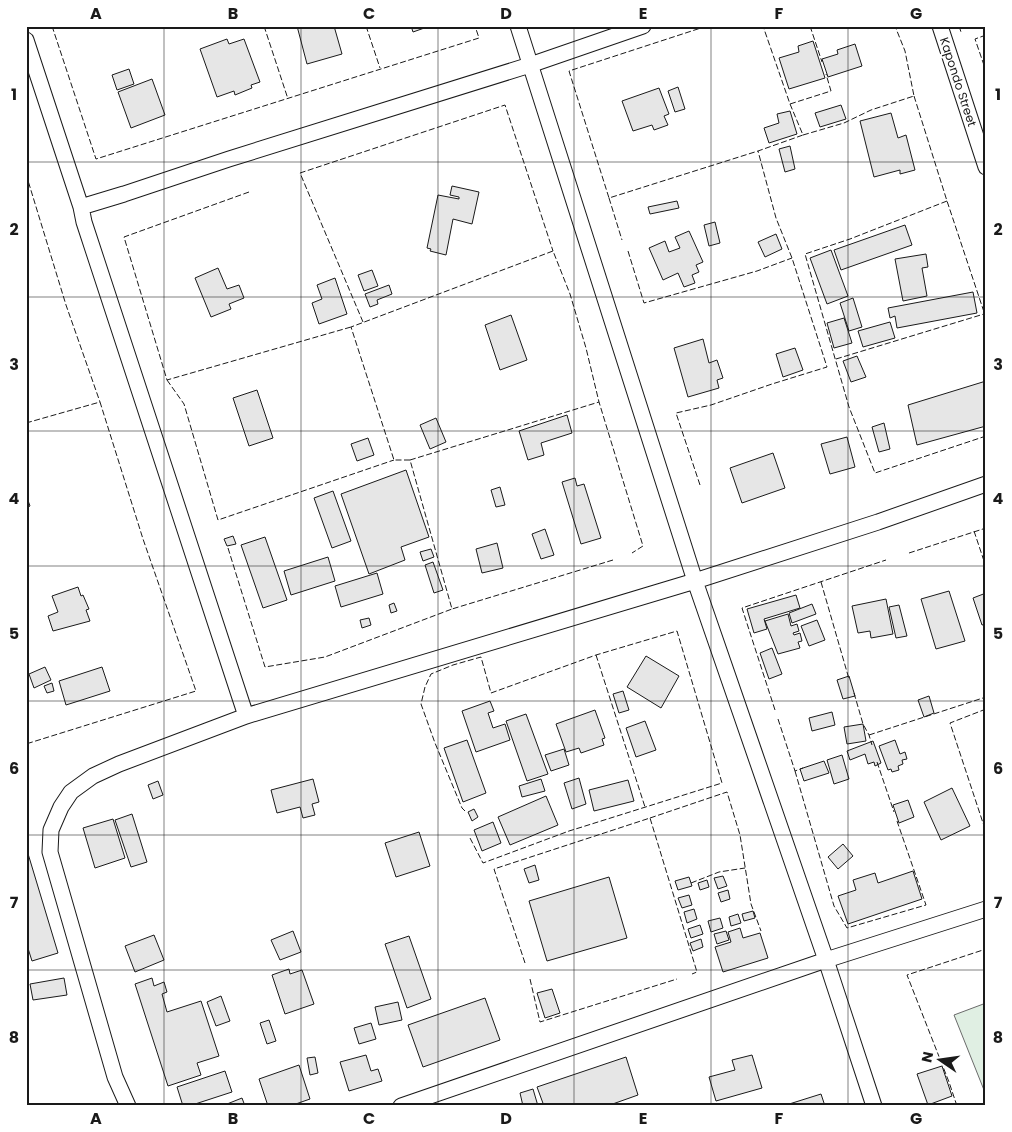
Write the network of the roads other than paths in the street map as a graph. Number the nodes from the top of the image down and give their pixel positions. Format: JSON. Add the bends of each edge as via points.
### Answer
{"nodes":[{"id":1,"x":518,"y":26,"type":"edge"},
{"id":2,"x":643,"y":26,"type":"edge"},
{"id":3,"x":940,"y":26,"type":"edge"},
{"id":4,"x":26,"y":40,"type":"edge"},
{"id":5,"x":530,"y":65,"type":"junction"},
{"id":6,"x":986,"y":167,"type":"edge"},
{"id":7,"x":81,"y":207,"type":"junction"},
{"id":8,"x":986,"y":484,"type":"edge"},
{"id":9,"x":695,"y":581,"type":"junction"},
{"id":10,"x":246,"y":716,"type":"junction"},
{"id":11,"x":986,"y":909,"type":"edge"},
{"id":12,"x":826,"y":960,"type":"junction"},
{"id":13,"x":445,"y":1099,"type":"edge"},
{"id":14,"x":128,"y":1106,"type":"edge"},
{"id":15,"x":402,"y":1106,"type":"edge"},
{"id":16,"x":874,"y":1106,"type":"edge"}],
"edges":[{"from":1,"to":5,"type":"street"},
{"from":2,"to":5,"type":"street"},
{"from":3,"to":6,"type":"street","name":"Kapondo Street"},
{"from":4,"to":7,"type":"street"},
{"from":5,"to":7,"type":"street"},
{"from":5,"to":9,"type":"street"},
{"from":7,"to":10,"type":"street"},
{"from":8,"to":9,"type":"street"},
{"from":9,"to":10,"type":"street"},
{"from":9,"to":12,"type":"street"},
{"from":10,"to":14,"type":"street","via":[[93,776],[71,792],[51,830],[50,852],[56,877],[115,1077]]},
{"from":11,"to":12,"type":"street"},
{"from":12,"to":13,"type":"street"},
{"from":12,"to":16,"type":"street"},
{"from":13,"to":15,"type":"street"}]}
